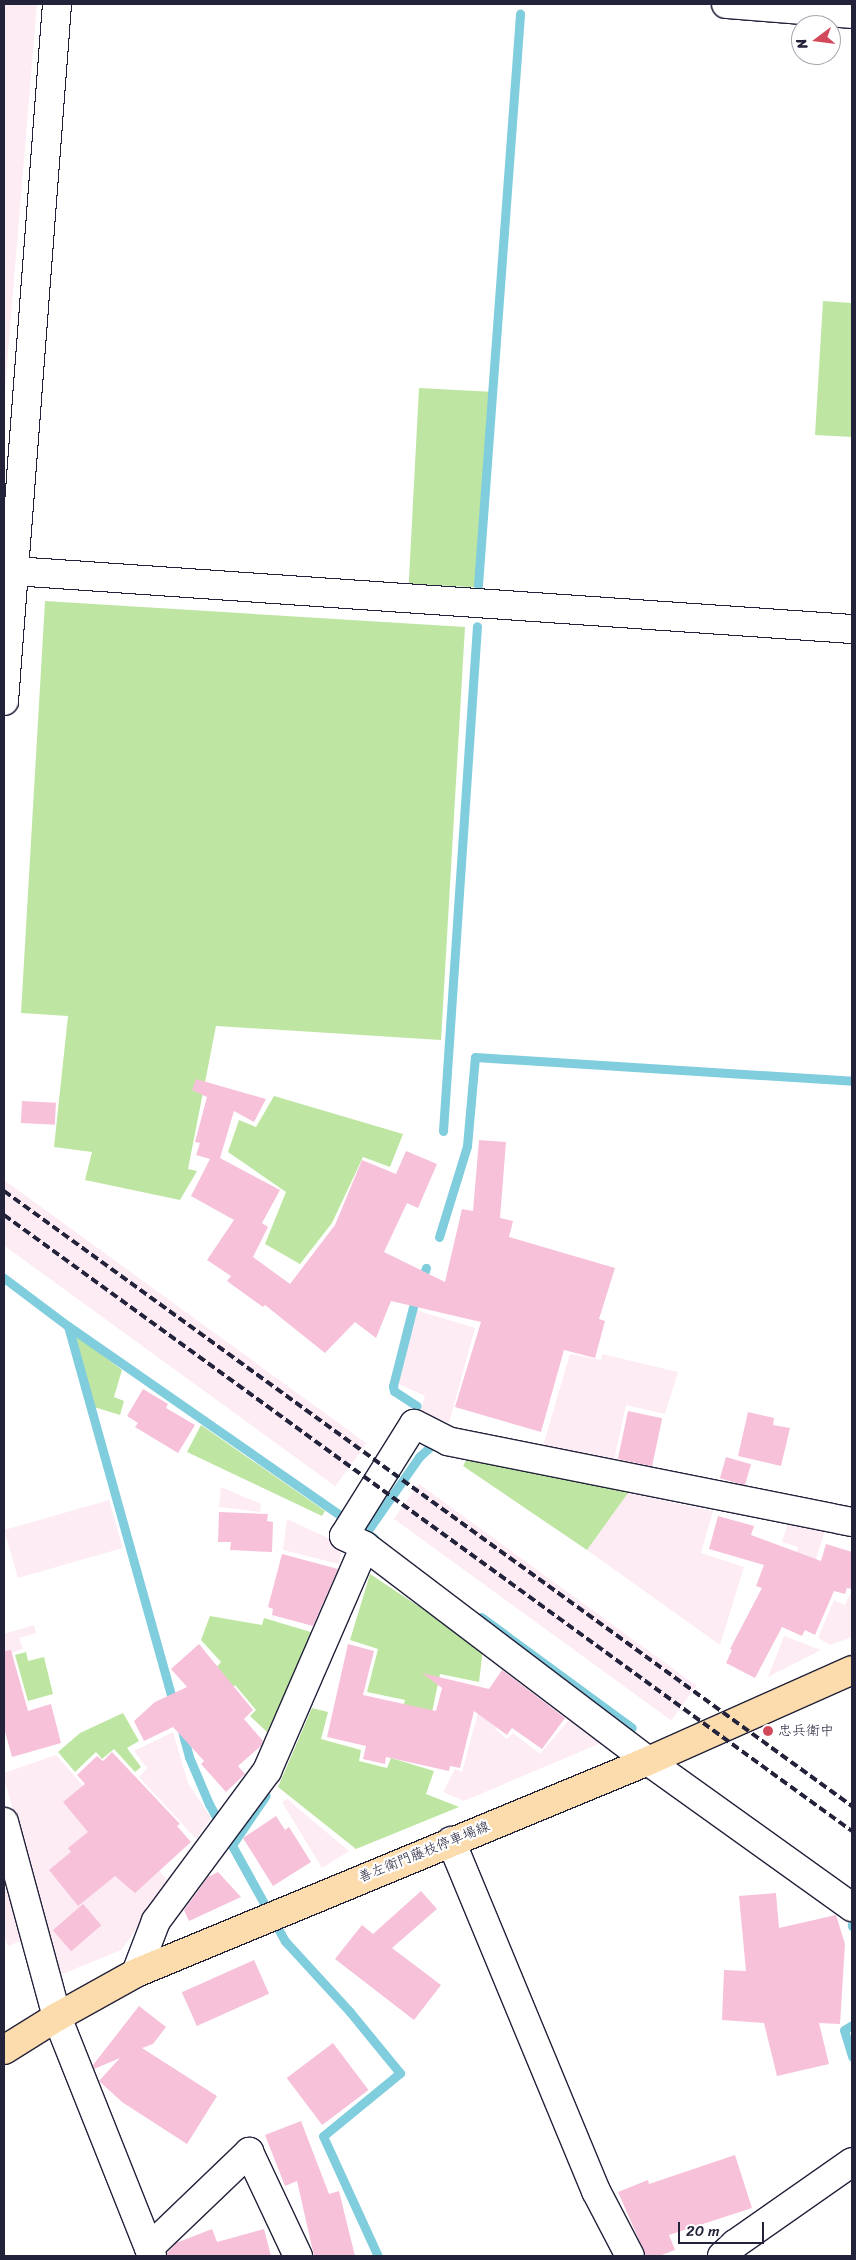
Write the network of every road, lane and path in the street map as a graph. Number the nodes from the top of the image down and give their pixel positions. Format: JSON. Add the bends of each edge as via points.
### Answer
{"nodes":[{"id":1,"x":57,"y":4,"type":"edge"},
{"id":2,"x":726,"y":4,"type":"edge"},
{"id":3,"x":852,"y":14,"type":"edge"},
{"id":4,"x":14,"y":571,"type":"junction"},
{"id":5,"x":852,"y":629,"type":"edge"},
{"id":6,"x":4,"y":701,"type":"edge"},
{"id":7,"x":852,"y":1522,"type":"edge"},
{"id":8,"x":357,"y":1530,"type":"junction"},
{"id":9,"x":852,"y":1670,"type":"edge"},
{"id":10,"x":648,"y":1761,"type":"junction"},
{"id":11,"x":4,"y":1822,"type":"edge"},
{"id":12,"x":451,"y":1841,"type":"junction"},
{"id":13,"x":852,"y":1908,"type":"edge"},
{"id":14,"x":136,"y":1973,"type":"junction"},
{"id":15,"x":57,"y":2017,"type":"junction"},
{"id":16,"x":4,"y":2050,"type":"edge"},
{"id":17,"x":852,"y":2162,"type":"edge"},
{"id":18,"x":150,"y":2252,"type":"edge"},
{"id":19,"x":298,"y":2256,"type":"edge"},
{"id":20,"x":630,"y":2256,"type":"edge"},
{"id":21,"x":722,"y":2256,"type":"edge"}],
"edges":[{"from":1,"to":4,"type":"street"},
{"from":2,"to":3,"type":"street"},
{"from":4,"to":5,"type":"street"},
{"from":4,"to":6,"type":"street"},
{"from":7,"to":8,"type":"street","via":[[448,1441],[414,1424]]},
{"from":8,"to":10,"type":"street"},
{"from":8,"to":14,"type":"street","via":[[267,1771],[156,1921]]},
{"from":9,"to":10,"type":"main road","name":"善左衛門藤枝停車場線"},
{"from":10,"to":12,"type":"main road","name":"善左衛門藤枝停車場線"},
{"from":10,"to":13,"type":"street"},
{"from":11,"to":15,"type":"street"},
{"from":12,"to":14,"type":"main road","name":"善左衛門藤枝停車場線"},
{"from":12,"to":20,"type":"street","via":[[596,2191]]},
{"from":14,"to":15,"type":"main road","name":"善左衛門藤枝停車場線"},
{"from":15,"to":16,"type":"main road","name":"善左衛門藤枝停車場線"},
{"from":15,"to":18,"type":"street"},
{"from":17,"to":21,"type":"street","via":[[734,2244]]},
{"from":18,"to":19,"type":"street","via":[[250,2152]]}]}
